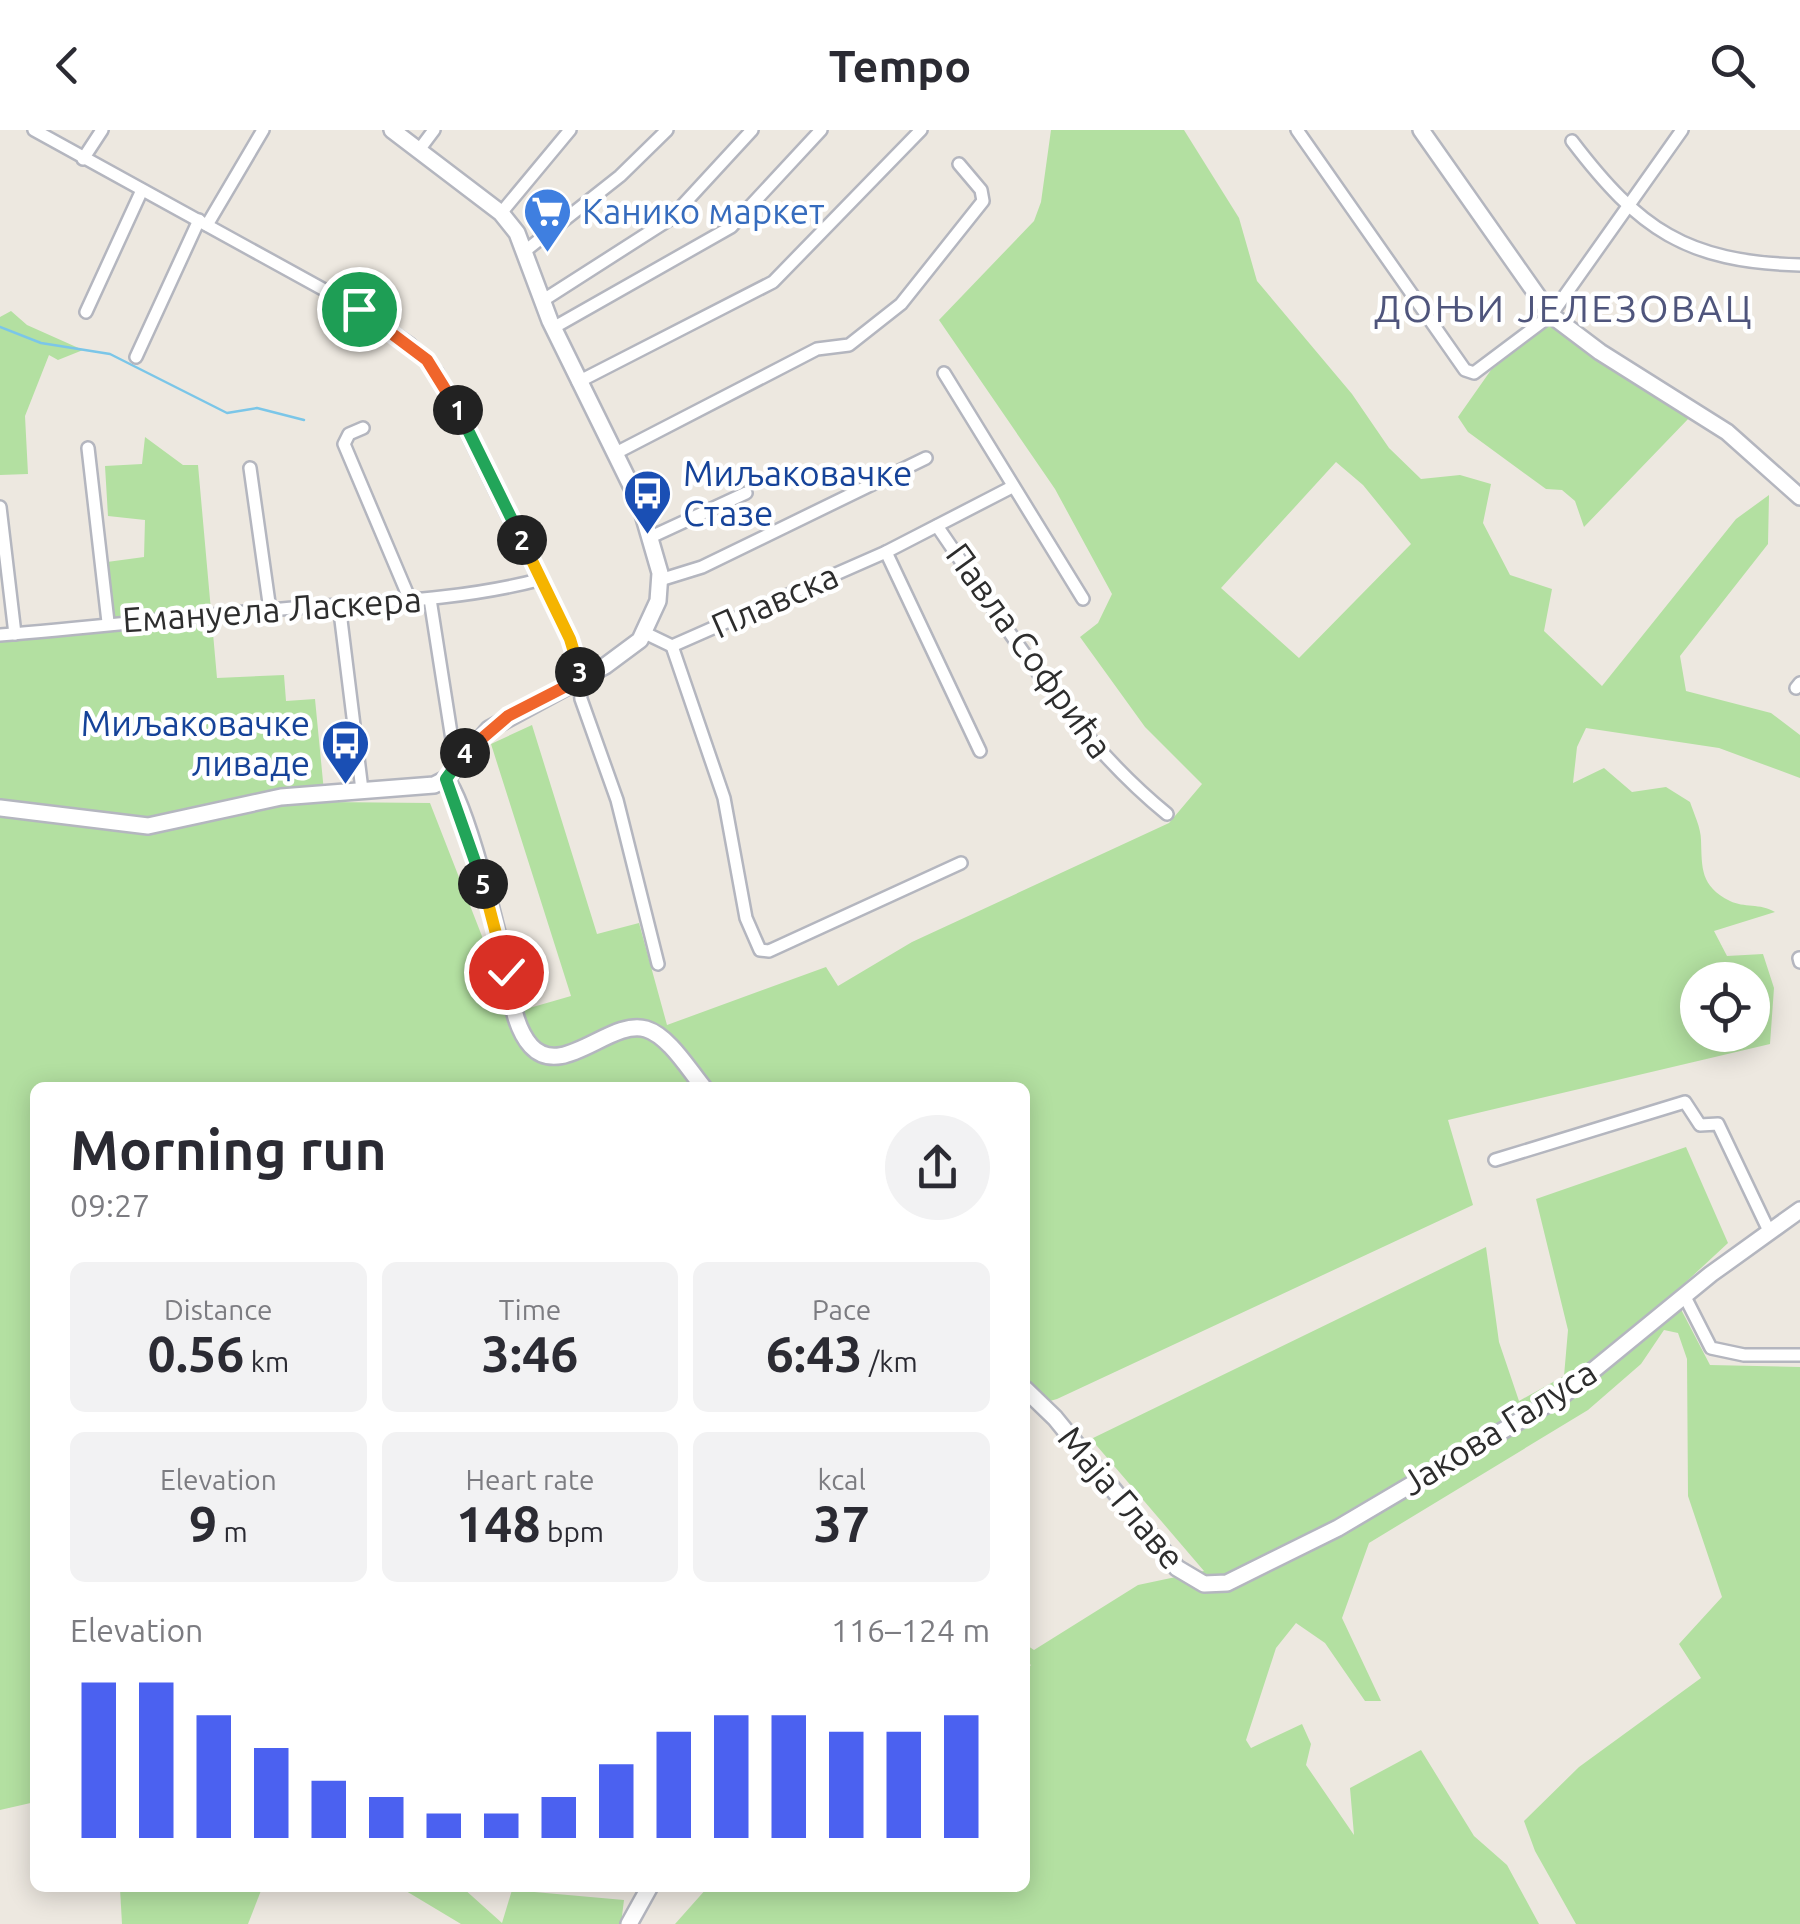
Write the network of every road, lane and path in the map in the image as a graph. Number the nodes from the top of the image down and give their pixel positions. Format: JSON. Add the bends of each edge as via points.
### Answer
{"nodes":[{"id":1,"x":34,"y":130,"type":"edge"},
{"id":2,"x":102,"y":130,"type":"edge"},
{"id":3,"x":263,"y":130,"type":"edge"},
{"id":4,"x":392,"y":130,"type":"edge"},
{"id":5,"x":434,"y":130,"type":"edge"},
{"id":6,"x":570,"y":130,"type":"edge"},
{"id":7,"x":666,"y":130,"type":"edge"},
{"id":8,"x":752,"y":130,"type":"edge"},
{"id":9,"x":821,"y":130,"type":"edge"},
{"id":10,"x":921,"y":130,"type":"edge"},
{"id":11,"x":1297,"y":130,"type":"edge"},
{"id":12,"x":1421,"y":130,"type":"edge"},
{"id":13,"x":1682,"y":130,"type":"edge"},
{"id":14,"x":1572,"y":141,"type":"dead end"},
{"id":15,"x":419,"y":150,"type":"junction"},
{"id":16,"x":83,"y":159,"type":"junction"},
{"id":17,"x":959,"y":164,"type":"dead end"},
{"id":18,"x":142,"y":190,"type":"junction"},
{"id":19,"x":1628,"y":208,"type":"junction"},
{"id":20,"x":501,"y":213,"type":"junction"},
{"id":21,"x":203,"y":222,"type":"junction"},
{"id":22,"x":525,"y":251,"type":"junction"},
{"id":23,"x":1800,"y":265,"type":"edge"},
{"id":24,"x":542,"y":301,"type":"junction"},
{"id":25,"x":86,"y":312,"type":"dead end"},
{"id":26,"x":1551,"y":315,"type":"junction"},
{"id":27,"x":553,"y":328,"type":"junction"},
{"id":28,"x":136,"y":357,"type":"dead end"},
{"id":29,"x":944,"y":374,"type":"dead end"},
{"id":30,"x":578,"y":382,"type":"junction"},
{"id":31,"x":363,"y":428,"type":"dead end"},
{"id":32,"x":88,"y":448,"type":"dead end"},
{"id":33,"x":614,"y":454,"type":"junction"},
{"id":34,"x":926,"y":458,"type":"dead end"},
{"id":35,"x":250,"y":468,"type":"dead end"},
{"id":36,"x":1012,"y":487,"type":"junction"},
{"id":37,"x":746,"y":493,"type":"dead end"},
{"id":38,"x":1800,"y":497,"type":"edge"},
{"id":39,"x":0,"y":507,"type":"edge"},
{"id":40,"x":937,"y":526,"type":"junction"},
{"id":41,"x":653,"y":536,"type":"junction"},
{"id":42,"x":886,"y":552,"type":"junction"},
{"id":43,"x":542,"y":578,"type":"junction"},
{"id":44,"x":660,"y":580,"type":"junction"},
{"id":45,"x":430,"y":598,"type":"junction"},
{"id":46,"x":1084,"y":599,"type":"dead end"},
{"id":47,"x":410,"y":600,"type":"junction"},
{"id":48,"x":339,"y":604,"type":"junction"},
{"id":49,"x":270,"y":610,"type":"junction"},
{"id":50,"x":108,"y":622,"type":"junction"},
{"id":51,"x":645,"y":633,"type":"junction"},
{"id":52,"x":15,"y":634,"type":"junction"},
{"id":53,"x":0,"y":636,"type":"edge"},
{"id":54,"x":672,"y":646,"type":"junction"},
{"id":55,"x":580,"y":679,"type":"junction"},
{"id":56,"x":980,"y":752,"type":"dead end"},
{"id":57,"x":451,"y":772,"type":"junction"},
{"id":58,"x":362,"y":790,"type":"junction"},
{"id":59,"x":0,"y":808,"type":"edge"},
{"id":60,"x":1167,"y":814,"type":"dead end"},
{"id":61,"x":960,"y":863,"type":"dead end"},
{"id":62,"x":658,"y":964,"type":"dead end"},
{"id":63,"x":699,"y":1082,"type":"edge"},
{"id":64,"x":1496,"y":1160,"type":"dead end"},
{"id":65,"x":1800,"y":1210,"type":"edge"},
{"id":66,"x":1769,"y":1231,"type":"junction"},
{"id":67,"x":1685,"y":1297,"type":"junction"},
{"id":68,"x":1800,"y":1355,"type":"edge"},
{"id":69,"x":1030,"y":1394,"type":"edge"},
{"id":70,"x":1282,"y":1558,"type":"joint"},
{"id":71,"x":647,"y":1892,"type":"edge"},
{"id":72,"x":629,"y":1924,"type":"edge"}],
"edges":[{"from":1,"to":16,"type":"street"},
{"from":2,"to":16,"type":"street"},
{"from":3,"to":21,"type":"street"},
{"from":4,"to":15,"type":"street"},
{"from":5,"to":15,"type":"street"},
{"from":6,"to":20,"type":"street"},
{"from":7,"to":22,"type":"street"},
{"from":8,"to":24,"type":"street","via":[[670,219]]},
{"from":9,"to":27,"type":"street","via":[[731,227]]},
{"from":10,"to":30,"type":"street","via":[[773,282]]},
{"from":11,"to":26,"type":"street","via":[[1465,370],[1474,373]]},
{"from":12,"to":26,"type":"street"},
{"from":13,"to":19,"type":"street"},
{"from":14,"to":19,"type":"street"},
{"from":15,"to":20,"type":"street"},
{"from":16,"to":18,"type":"street"},
{"from":17,"to":33,"type":"street","via":[[983,202],[900,304],[848,346],[817,349]]},
{"from":18,"to":21,"type":"street"},
{"from":18,"to":25,"type":"street"},
{"from":19,"to":23,"type":"street","via":[[1693,248]]},
{"from":19,"to":26,"type":"street"},
{"from":20,"to":22,"type":"street"},
{"from":21,"to":28,"type":"street"},
{"from":21,"to":43,"type":"street","via":[[359,309],[427,360]]},
{"from":22,"to":24,"type":"street"},
{"from":24,"to":27,"type":"street"},
{"from":26,"to":38,"type":"street","via":[[1727,432]]},
{"from":27,"to":30,"type":"street"},
{"from":29,"to":36,"type":"street"},
{"from":30,"to":33,"type":"street"},
{"from":31,"to":47,"type":"street","via":[[344,444]]},
{"from":32,"to":50,"type":"street"},
{"from":33,"to":41,"type":"street"},
{"from":34,"to":44,"type":"street"},
{"from":35,"to":49,"type":"street"},
{"from":36,"to":40,"type":"street","name":"Плавска"},
{"from":36,"to":46,"type":"street"},
{"from":37,"to":41,"type":"street"},
{"from":39,"to":52,"type":"street"},
{"from":40,"to":42,"type":"street","name":"Плавска"},
{"from":40,"to":60,"type":"street","name":"Павла Софрића","via":[[1078,726]]},
{"from":41,"to":44,"type":"street"},
{"from":42,"to":54,"type":"street","name":"Плавска"},
{"from":42,"to":56,"type":"street"},
{"from":43,"to":45,"type":"street","name":"Емануела Ласкера","via":[[474,596]]},
{"from":43,"to":55,"type":"street","via":[[576,654]]},
{"from":44,"to":51,"type":"street"},
{"from":45,"to":47,"type":"street","name":"Емануела Ласкера"},
{"from":45,"to":57,"type":"street"},
{"from":47,"to":48,"type":"street","name":"Емануела Ласкера"},
{"from":48,"to":49,"type":"street","name":"Емануела Ласкера"},
{"from":48,"to":58,"type":"street"},
{"from":49,"to":50,"type":"street","name":"Емануела Ласкера"},
{"from":50,"to":52,"type":"street","name":"Емануела Ласкера"},
{"from":51,"to":54,"type":"street","name":"Плавска"},
{"from":51,"to":55,"type":"street"},
{"from":52,"to":53,"type":"street","name":"Емануела Ласкера"},
{"from":54,"to":61,"type":"street","via":[[724,798],[746,918],[760,950]]},
{"from":55,"to":57,"type":"street","via":[[508,716],[474,742]]},
{"from":55,"to":62,"type":"street"},
{"from":57,"to":58,"type":"street","via":[[421,788]]},
{"from":57,"to":63,"type":"street","via":[[529,1044],[565,1054],[624,1029],[645,1028]]},
{"from":58,"to":59,"type":"street","via":[[268,799],[148,826]]},
{"from":64,"to":66,"type":"street","via":[[1686,1102],[1699,1124],[1718,1124]]},
{"from":65,"to":66,"type":"street","name":"Јакова Галуса"},
{"from":66,"to":67,"type":"street","name":"Јакова Галуса"},
{"from":67,"to":68,"type":"street","via":[[1711,1348]]},
{"from":67,"to":70,"type":"street","name":"Јакова Галуса","via":[[1542,1410]]},
{"from":69,"to":70,"type":"street","name":"Маја Главе","via":[[1186,1576],[1227,1583]]},
{"from":71,"to":72,"type":"street"}]}
